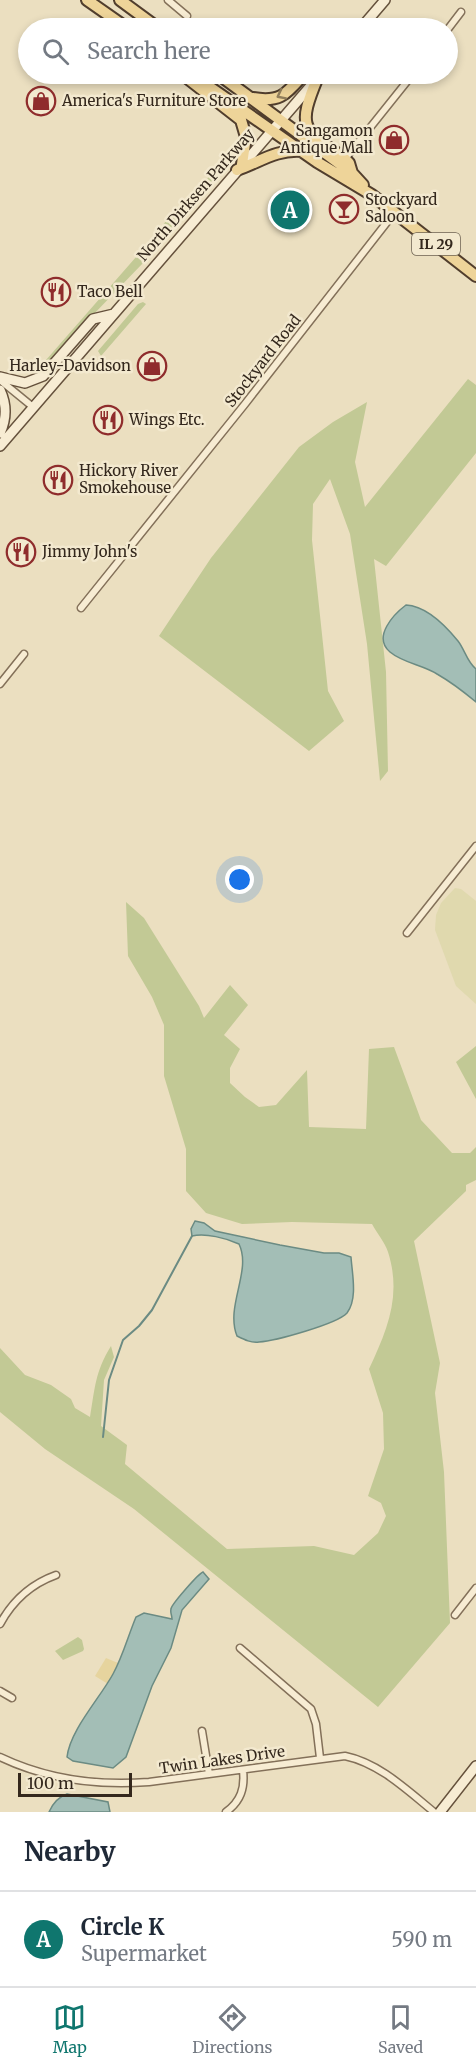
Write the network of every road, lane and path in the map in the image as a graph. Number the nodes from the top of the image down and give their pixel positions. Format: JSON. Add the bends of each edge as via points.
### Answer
{"nodes":[{"id":1,"x":87,"y":0,"type":"edge"},
{"id":2,"x":120,"y":0,"type":"edge"},
{"id":3,"x":168,"y":0,"type":"edge"},
{"id":4,"x":385,"y":0,"type":"edge"},
{"id":5,"x":461,"y":12,"type":"dead end"},
{"id":6,"x":187,"y":16,"type":"dead end"},
{"id":7,"x":113,"y":18,"type":"edge"},
{"id":8,"x":144,"y":18,"type":"edge"},
{"id":9,"x":370,"y":18,"type":"edge"},
{"id":10,"x":456,"y":18,"type":"edge"},
{"id":11,"x":195,"y":84,"type":"edge"},
{"id":12,"x":205,"y":84,"type":"edge"},
{"id":13,"x":232,"y":84,"type":"edge"},
{"id":14,"x":295,"y":84,"type":"edge"},
{"id":15,"x":312,"y":84,"type":"edge"},
{"id":16,"x":315,"y":84,"type":"edge"},
{"id":17,"x":405,"y":84,"type":"edge"},
{"id":18,"x":250,"y":97,"type":"junction"},
{"id":19,"x":280,"y":120,"type":"junction"},
{"id":20,"x":272,"y":129,"type":"junction"},
{"id":21,"x":302,"y":151,"type":"junction"},
{"id":22,"x":345,"y":159,"type":"junction"},
{"id":23,"x":239,"y":167,"type":"junction"},
{"id":24,"x":352,"y":173,"type":"junction"},
{"id":25,"x":372,"y":195,"type":"junction"},
{"id":26,"x":395,"y":212,"type":"junction"},
{"id":27,"x":476,"y":276,"type":"edge"},
{"id":28,"x":114,"y":314,"type":"junction"},
{"id":29,"x":0,"y":378,"type":"edge"},
{"id":30,"x":0,"y":390,"type":"edge"},
{"id":31,"x":33,"y":407,"type":"junction"},
{"id":32,"x":0,"y":433,"type":"edge"},
{"id":33,"x":0,"y":446,"type":"edge"},
{"id":34,"x":81,"y":608,"type":"dead end"},
{"id":35,"x":24,"y":654,"type":"dead end"},
{"id":36,"x":0,"y":684,"type":"edge"},
{"id":37,"x":476,"y":846,"type":"edge"},
{"id":38,"x":407,"y":933,"type":"dead end"},
{"id":39,"x":56,"y":1575,"type":"dead end"},
{"id":40,"x":476,"y":1588,"type":"edge"},
{"id":41,"x":454,"y":1615,"type":"dead end"},
{"id":42,"x":0,"y":1624,"type":"edge"},
{"id":43,"x":240,"y":1648,"type":"dead end"},
{"id":44,"x":0,"y":1690,"type":"edge"},
{"id":45,"x":12,"y":1698,"type":"dead end"},
{"id":46,"x":320,"y":1708,"type":"dead end"},
{"id":47,"x":313,"y":1712,"type":"junction"},
{"id":48,"x":202,"y":1731,"type":"dead end"},
{"id":49,"x":0,"y":1757,"type":"edge"},
{"id":50,"x":320,"y":1758,"type":"junction"},
{"id":51,"x":476,"y":1767,"type":"edge"},
{"id":52,"x":243,"y":1770,"type":"junction"},
{"id":53,"x":209,"y":1774,"type":"junction"},
{"id":54,"x":226,"y":1812,"type":"edge"},
{"id":55,"x":434,"y":1812,"type":"edge"},
{"id":56,"x":440,"y":1812,"type":"edge"}],
"edges":[{"from":1,"to":7,"type":"main road"},
{"from":2,"to":8,"type":"main road"},
{"from":3,"to":6,"type":"street"},
{"from":4,"to":9,"type":"street"},
{"from":5,"to":10,"type":"street"},
{"from":11,"to":23,"type":"main road","via":[[241,120],[246,137]]},
{"from":12,"to":20,"type":"main road"},
{"from":13,"to":18,"type":"main road"},
{"from":14,"to":18,"type":"main road","one_way":true,"via":[[286,94],[270,100]]},
{"from":15,"to":19,"type":"street","name":"North Dirksen Parkway"},
{"from":16,"to":22,"type":"main road","via":[[306,105],[307,127]]},
{"from":17,"to":22,"type":"street"},
{"from":18,"to":19,"type":"main road"},
{"from":19,"to":20,"type":"street","name":"North Dirksen Parkway"},
{"from":19,"to":24,"type":"main road","number":"IL 29"},
{"from":20,"to":21,"type":"main road","number":"IL 29"},
{"from":20,"to":23,"type":"street","name":"North Dirksen Parkway"},
{"from":21,"to":23,"type":"main road","via":[[276,153]]},
{"from":21,"to":25,"type":"main road","number":"IL 29"},
{"from":22,"to":24,"type":"main road"},
{"from":23,"to":28,"type":"street","name":"North Dirksen Parkway"},
{"from":24,"to":25,"type":"main road","number":"IL 29"},
{"from":25,"to":26,"type":"main road","number":"IL 29"},
{"from":26,"to":27,"type":"main road","number":"IL 29"},
{"from":26,"to":34,"type":"street","name":"Stockyard Road"},
{"from":28,"to":29,"type":"street","via":[[93,319],[43,376],[26,383]]},
{"from":28,"to":31,"type":"street","name":"North Dirksen Parkway"},
{"from":29,"to":31,"type":"street"},
{"from":30,"to":32,"type":"street","via":[[6,407]]},
{"from":31,"to":33,"type":"street","name":"North Dirksen Parkway"},
{"from":35,"to":36,"type":"street"},
{"from":37,"to":38,"type":"street"},
{"from":39,"to":42,"type":"street","via":[[29,1589]]},
{"from":40,"to":41,"type":"street"},
{"from":43,"to":47,"type":"street"},
{"from":44,"to":45,"type":"street"},
{"from":46,"to":47,"type":"street"},
{"from":47,"to":50,"type":"street"},
{"from":48,"to":53,"type":"street"},
{"from":49,"to":53,"type":"street","name":"Twin Lakes Drive","via":[[56,1776],[103,1783]]},
{"from":50,"to":52,"type":"street","name":"Twin Lakes Drive"},
{"from":50,"to":55,"type":"street","name":"Twin Lakes Drive","via":[[345,1756],[364,1761]]},
{"from":51,"to":56,"type":"street"},
{"from":52,"to":53,"type":"street","name":"Twin Lakes Drive"},
{"from":52,"to":54,"type":"street","via":[[241,1795]]}]}
